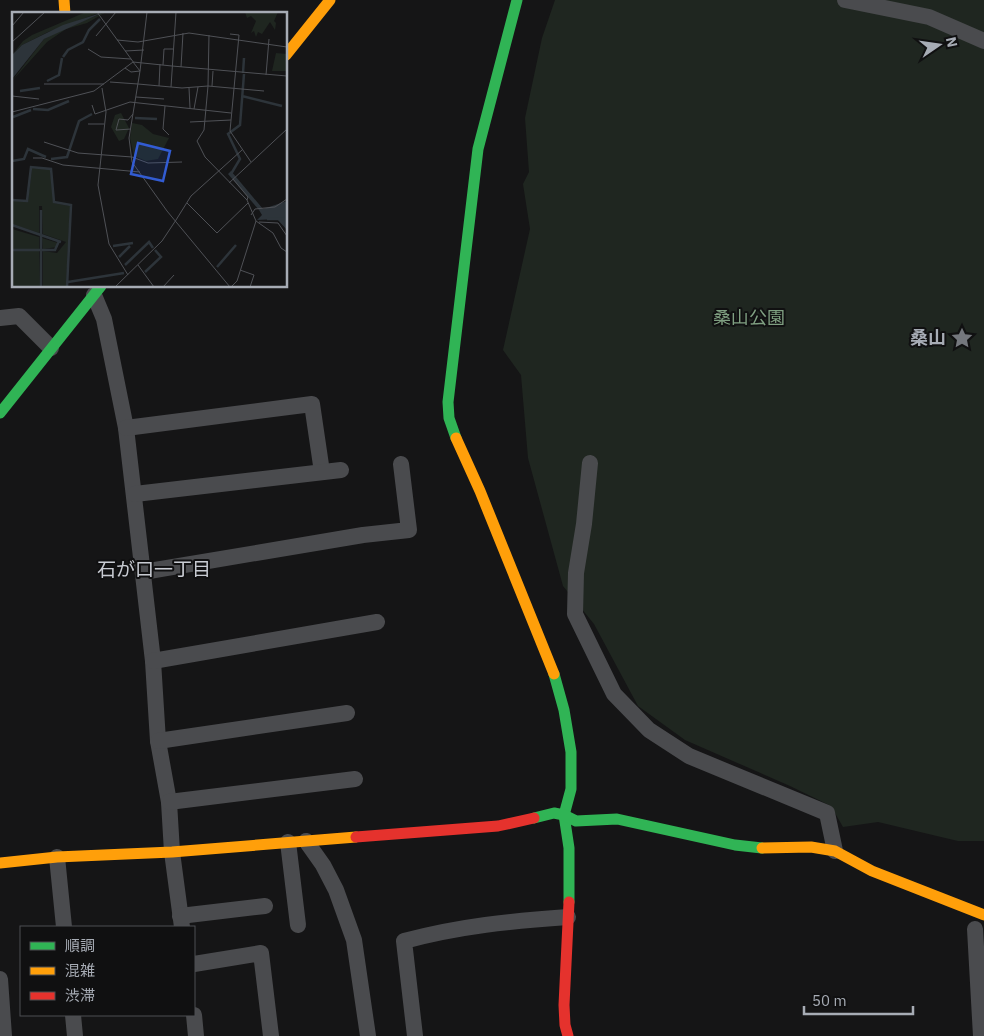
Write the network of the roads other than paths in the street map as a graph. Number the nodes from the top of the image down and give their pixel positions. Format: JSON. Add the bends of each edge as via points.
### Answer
{"nodes":[{"id":1,"x":330,"y":0,"type":"edge"},
{"id":2,"x":517,"y":0,"type":"edge"},
{"id":3,"x":845,"y":0,"type":"edge"},
{"id":4,"x":984,"y":41,"type":"edge"},
{"id":5,"x":288,"y":52,"type":"edge"},
{"id":6,"x":97,"y":291,"type":"edge"},
{"id":7,"x":0,"y":318,"type":"edge"},
{"id":8,"x":51,"y":348,"type":"junction"},
{"id":9,"x":21,"y":387,"type":"junction"},
{"id":10,"x":0,"y":390,"type":"edge"},
{"id":11,"x":0,"y":413,"type":"edge"},
{"id":12,"x":126,"y":428,"type":"junction"},
{"id":13,"x":401,"y":464,"type":"dead end"},
{"id":14,"x":590,"y":464,"type":"dead end"},
{"id":15,"x":341,"y":470,"type":"dead end"},
{"id":16,"x":322,"y":472,"type":"junction"},
{"id":17,"x":135,"y":494,"type":"junction"},
{"id":18,"x":143,"y":572,"type":"junction"},
{"id":19,"x":377,"y":622,"type":"dead end"},
{"id":20,"x":153,"y":660,"type":"junction"},
{"id":21,"x":347,"y":714,"type":"dead end"},
{"id":22,"x":158,"y":741,"type":"junction"},
{"id":23,"x":355,"y":779,"type":"dead end"},
{"id":24,"x":169,"y":802,"type":"junction"},
{"id":25,"x":564,"y":815,"type":"junction"},
{"id":26,"x":306,"y":841,"type":"junction"},
{"id":27,"x":288,"y":842,"type":"junction"},
{"id":28,"x":835,"y":851,"type":"junction"},
{"id":29,"x":172,"y":852,"type":"junction"},
{"id":30,"x":57,"y":857,"type":"junction"},
{"id":31,"x":0,"y":864,"type":"edge"},
{"id":32,"x":266,"y":906,"type":"dead end"},
{"id":33,"x":568,"y":917,"type":"junction"},
{"id":34,"x":181,"y":922,"type":"edge"},
{"id":35,"x":980,"y":922,"type":"edge"},
{"id":36,"x":298,"y":925,"type":"dead end"},
{"id":37,"x":64,"y":926,"type":"edge"},
{"id":38,"x":195,"y":964,"type":"edge"},
{"id":39,"x":0,"y":979,"type":"edge"},
{"id":40,"x":73,"y":1016,"type":"edge"},
{"id":41,"x":194,"y":1016,"type":"edge"},
{"id":42,"x":4,"y":1036,"type":"edge"},
{"id":43,"x":75,"y":1036,"type":"edge"},
{"id":44,"x":196,"y":1036,"type":"edge"},
{"id":45,"x":271,"y":1036,"type":"edge"},
{"id":46,"x":368,"y":1036,"type":"edge"},
{"id":47,"x":415,"y":1036,"type":"edge"},
{"id":48,"x":568,"y":1036,"type":"edge"},
{"id":49,"x":982,"y":1036,"type":"edge"}],
"edges":[{"from":1,"to":5,"type":"street"},
{"from":2,"to":25,"type":"street","via":[[478,149],[448,402],[454,435],[555,676],[571,752],[571,790]]},
{"from":3,"to":4,"type":"street","via":[[929,17]]},
{"from":6,"to":8,"type":"street"},
{"from":6,"to":12,"type":"street"},
{"from":7,"to":8,"type":"street","via":[[19,316]]},
{"from":8,"to":9,"type":"street"},
{"from":9,"to":10,"type":"street"},
{"from":9,"to":11,"type":"street"},
{"from":12,"to":16,"type":"street","via":[[312,404]]},
{"from":12,"to":17,"type":"street"},
{"from":13,"to":18,"type":"street","via":[[409,530]]},
{"from":14,"to":28,"type":"street","via":[[576,573],[575,614],[614,694],[649,730],[689,756],[827,813]]},
{"from":15,"to":16,"type":"street"},
{"from":16,"to":17,"type":"street"},
{"from":17,"to":18,"type":"street"},
{"from":18,"to":20,"type":"street"},
{"from":19,"to":20,"type":"street"},
{"from":20,"to":22,"type":"street"},
{"from":21,"to":22,"type":"street"},
{"from":22,"to":24,"type":"street"},
{"from":23,"to":24,"type":"street"},
{"from":24,"to":29,"type":"street"},
{"from":25,"to":26,"type":"street","via":[[554,813],[498,826]]},
{"from":25,"to":28,"type":"street","via":[[576,822],[617,819],[735,845],[767,849],[811,847]]},
{"from":25,"to":33,"type":"street","via":[[569,848]]},
{"from":26,"to":27,"type":"street"},
{"from":26,"to":46,"type":"street","via":[[336,890],[354,940]]},
{"from":27,"to":29,"type":"street"},
{"from":27,"to":36,"type":"street"},
{"from":28,"to":35,"type":"street"},
{"from":29,"to":30,"type":"street"},
{"from":29,"to":34,"type":"street"},
{"from":30,"to":31,"type":"street"},
{"from":30,"to":37,"type":"street"},
{"from":32,"to":34,"type":"street"},
{"from":33,"to":47,"type":"street","via":[[441,931],[404,942]]},
{"from":33,"to":48,"type":"street","via":[[564,1005]]},
{"from":35,"to":49,"type":"street"},
{"from":38,"to":45,"type":"street","via":[[261,953]]},
{"from":39,"to":42,"type":"street"},
{"from":40,"to":43,"type":"street"},
{"from":41,"to":44,"type":"street"}]}
